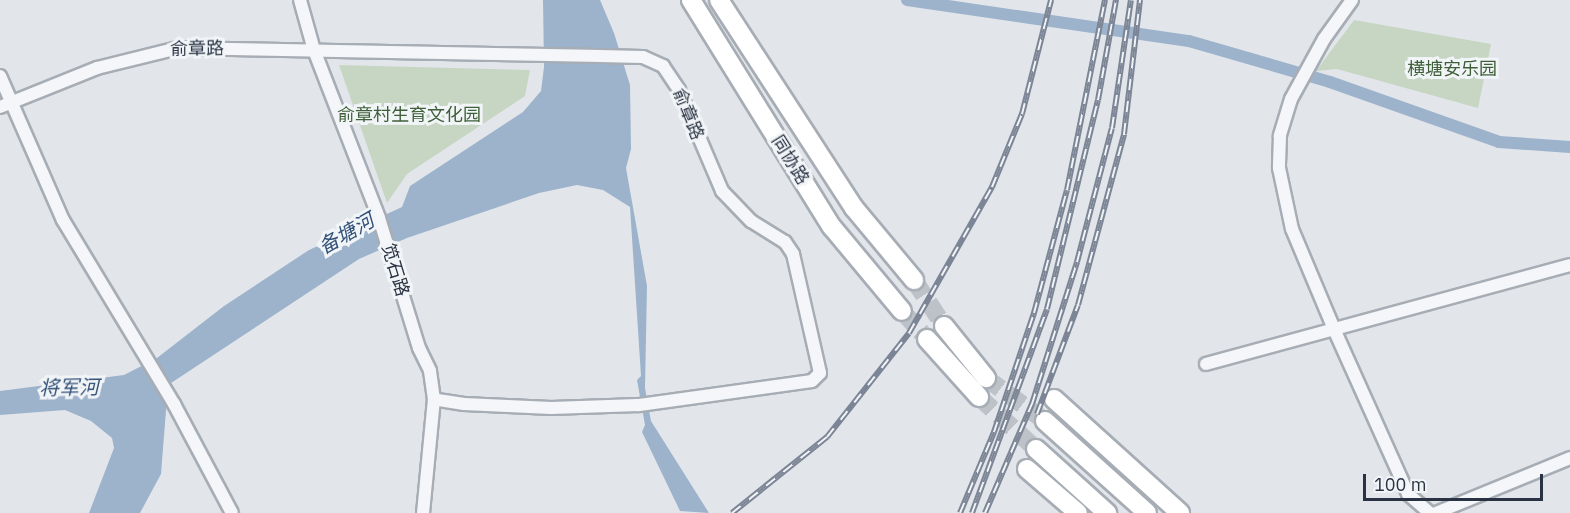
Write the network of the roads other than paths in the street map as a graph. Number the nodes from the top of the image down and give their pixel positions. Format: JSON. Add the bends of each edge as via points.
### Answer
{"nodes":[{"id":1,"x":300,"y":0,"type":"edge"},
{"id":2,"x":691,"y":0,"type":"edge"},
{"id":3,"x":719,"y":0,"type":"edge"},
{"id":4,"x":1352,"y":0,"type":"edge"},
{"id":5,"x":314,"y":50,"type":"junction"},
{"id":6,"x":0,"y":76,"type":"edge"},
{"id":7,"x":6,"y":105,"type":"edge"},
{"id":8,"x":1570,"y":265,"type":"edge"},
{"id":9,"x":914,"y":280,"type":"tunnel mouth"},
{"id":10,"x":902,"y":311,"type":"tunnel mouth"},
{"id":11,"x":944,"y":326,"type":"tunnel mouth"},
{"id":12,"x":1334,"y":329,"type":"junction"},
{"id":13,"x":927,"y":339,"type":"tunnel mouth"},
{"id":14,"x":1206,"y":364,"type":"dead end"},
{"id":15,"x":986,"y":378,"type":"tunnel mouth"},
{"id":16,"x":979,"y":397,"type":"tunnel mouth"},
{"id":17,"x":434,"y":399,"type":"junction"},
{"id":18,"x":1054,"y":399,"type":"dead end"},
{"id":19,"x":1045,"y":422,"type":"tunnel mouth"},
{"id":20,"x":1036,"y":449,"type":"tunnel mouth"},
{"id":21,"x":1570,"y":458,"type":"edge"},
{"id":22,"x":1027,"y":469,"type":"tunnel mouth"},
{"id":23,"x":232,"y":513,"type":"edge"},
{"id":24,"x":423,"y":513,"type":"edge"},
{"id":25,"x":1078,"y":513,"type":"edge"},
{"id":26,"x":1107,"y":513,"type":"edge"},
{"id":27,"x":1147,"y":513,"type":"edge"},
{"id":28,"x":1180,"y":513,"type":"edge"},
{"id":29,"x":1430,"y":513,"type":"edge"},
{"id":30,"x":1436,"y":513,"type":"edge"}],
"edges":[{"from":1,"to":5,"type":"street","name":"笕石路"},
{"from":2,"to":10,"type":"main road","name":"同协路","via":[[832,227]]},
{"from":3,"to":9,"type":"main road","name":"同协路","via":[[854,208]]},
{"from":4,"to":12,"type":"street","via":[[1293,94],[1280,136],[1279,168],[1292,229]]},
{"from":5,"to":7,"type":"street","name":"俞章路","via":[[156,50],[97,68]]},
{"from":5,"to":17,"type":"street","name":"笕石路","via":[[379,218],[419,348],[430,371]]},
{"from":5,"to":17,"type":"street","name":"俞章路","via":[[643,57],[663,66],[673,78],[722,191],[751,220],[785,242],[793,254],[820,373],[812,381],[638,405],[550,408]]},
{"from":6,"to":7,"type":"street"},
{"from":7,"to":23,"type":"street","via":[[63,220],[174,404]]},
{"from":8,"to":12,"type":"street"},
{"from":11,"to":15,"type":"main road"},
{"from":12,"to":14,"type":"street"},
{"from":12,"to":29,"type":"street","via":[[1408,494]]},
{"from":13,"to":16,"type":"main road"},
{"from":17,"to":24,"type":"street","name":"笕石路"},
{"from":18,"to":28,"type":"main road"},
{"from":19,"to":27,"type":"main road"},
{"from":20,"to":26,"type":"main road"},
{"from":21,"to":30,"type":"street"},
{"from":22,"to":25,"type":"main road"}]}
